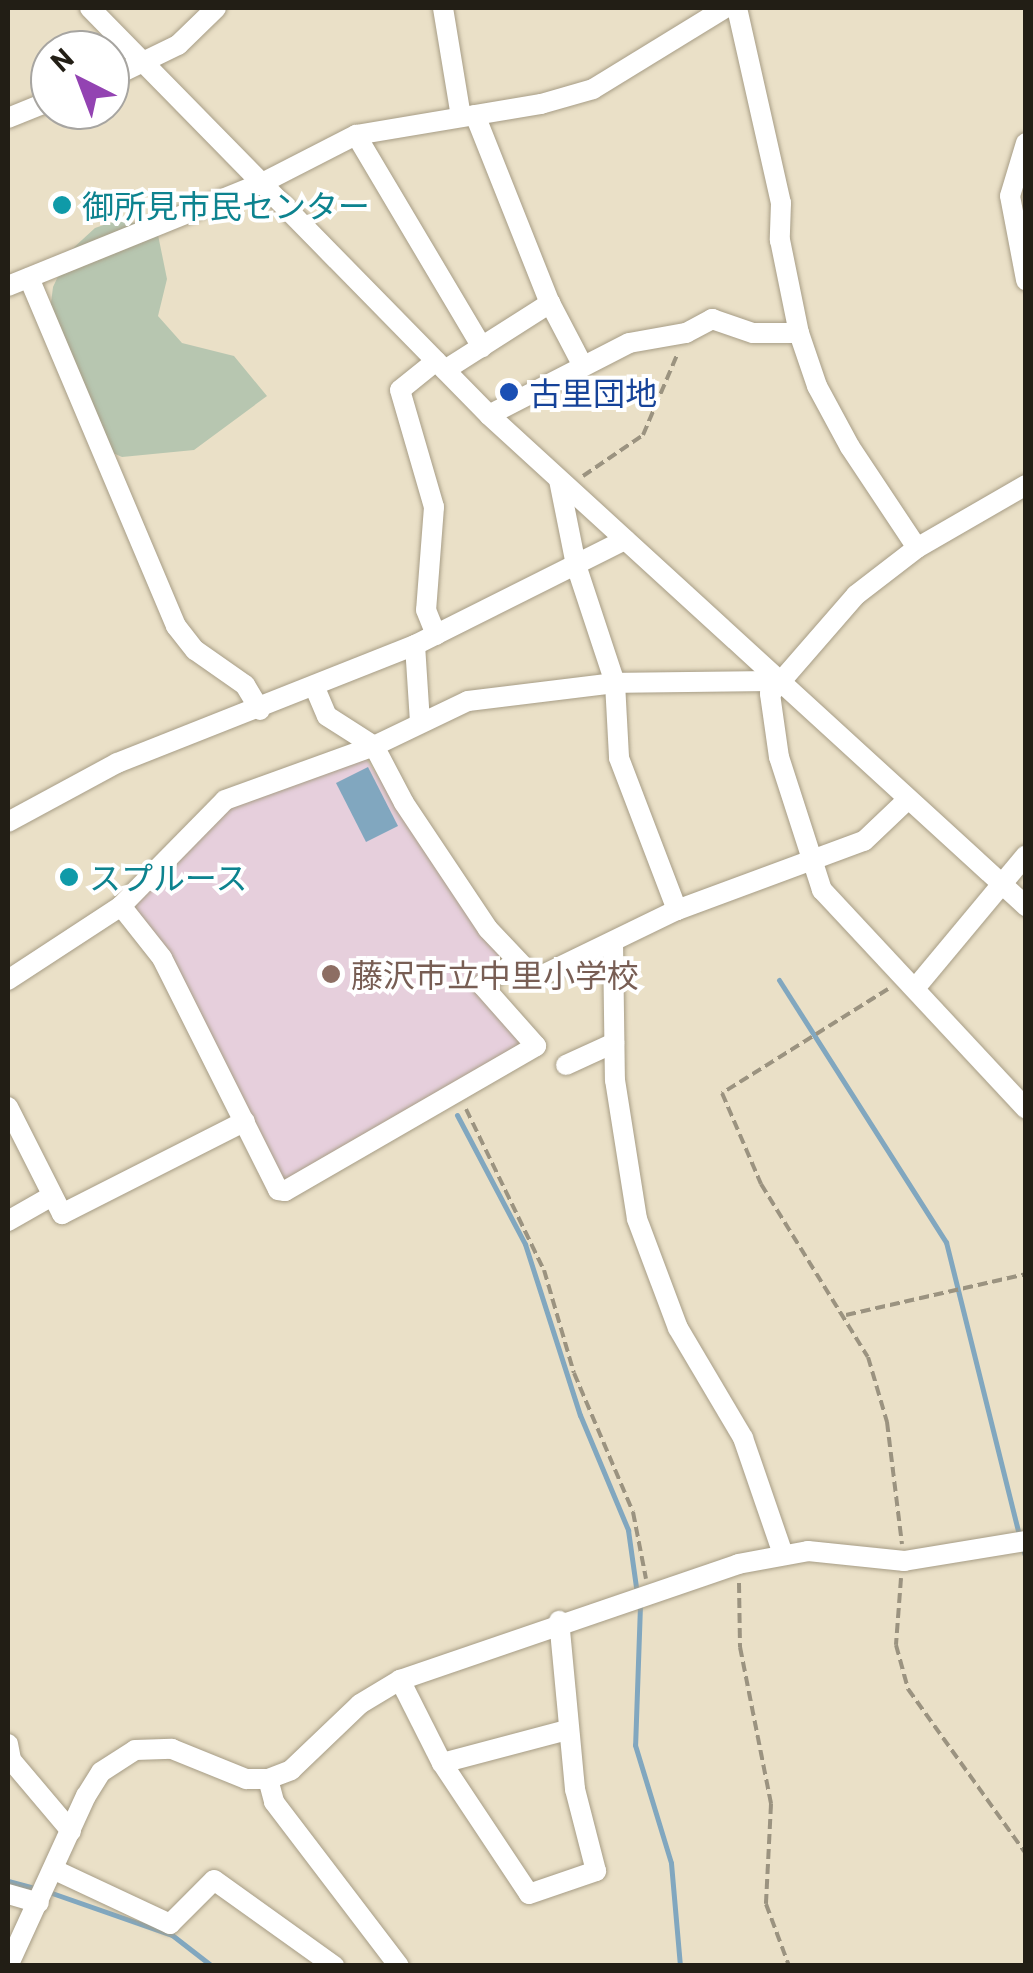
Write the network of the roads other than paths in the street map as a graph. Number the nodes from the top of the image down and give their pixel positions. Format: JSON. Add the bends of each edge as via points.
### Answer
{"nodes":[{"id":1,"x":90,"y":8,"type":"edge"},
{"id":2,"x":215,"y":8,"type":"edge"},
{"id":3,"x":443,"y":8,"type":"edge"},
{"id":4,"x":725,"y":8,"type":"edge"},
{"id":5,"x":736,"y":8,"type":"edge"},
{"id":6,"x":146,"y":64,"type":"junction"},
{"id":7,"x":130,"y":70,"type":"edge"},
{"id":8,"x":468,"y":116,"type":"junction"},
{"id":9,"x":356,"y":135,"type":"junction"},
{"id":10,"x":1026,"y":143,"type":"edge"},
{"id":11,"x":262,"y":183,"type":"junction"},
{"id":12,"x":29,"y":278,"type":"junction"},
{"id":13,"x":1026,"y":280,"type":"edge"},
{"id":14,"x":8,"y":286,"type":"edge"},
{"id":15,"x":550,"y":303,"type":"junction"},
{"id":16,"x":798,"y":334,"type":"junction"},
{"id":17,"x":482,"y":347,"type":"junction"},
{"id":18,"x":441,"y":365,"type":"junction"},
{"id":19,"x":583,"y":366,"type":"junction"},
{"id":20,"x":489,"y":415,"type":"junction"},
{"id":21,"x":563,"y":484,"type":"junction"},
{"id":22,"x":1026,"y":485,"type":"edge"},
{"id":23,"x":625,"y":540,"type":"junction"},
{"id":24,"x":917,"y":548,"type":"junction"},
{"id":25,"x":576,"y":564,"type":"junction"},
{"id":26,"x":436,"y":635,"type":"junction"},
{"id":27,"x":415,"y":646,"type":"junction"},
{"id":28,"x":782,"y":681,"type":"junction"},
{"id":29,"x":615,"y":683,"type":"junction"},
{"id":30,"x":315,"y":688,"type":"junction"},
{"id":31,"x":260,"y":710,"type":"junction"},
{"id":32,"x":420,"y":722,"type":"junction"},
{"id":33,"x":374,"y":746,"type":"junction"},
{"id":34,"x":906,"y":802,"type":"junction"},
{"id":35,"x":8,"y":822,"type":"edge"},
{"id":36,"x":1026,"y":855,"type":"edge"},
{"id":37,"x":811,"y":862,"type":"junction"},
{"id":38,"x":1004,"y":886,"type":"junction"},
{"id":39,"x":121,"y":906,"type":"junction"},
{"id":40,"x":1026,"y":906,"type":"edge"},
{"id":41,"x":676,"y":910,"type":"junction"},
{"id":42,"x":614,"y":942,"type":"junction"},
{"id":43,"x":517,"y":960,"type":"junction"},
{"id":44,"x":8,"y":980,"type":"edge"},
{"id":45,"x":912,"y":981,"type":"junction"},
{"id":46,"x":614,"y":1043,"type":"junction"},
{"id":47,"x":566,"y":1065,"type":"dead end"},
{"id":48,"x":8,"y":1107,"type":"edge"},
{"id":49,"x":1026,"y":1109,"type":"edge"},
{"id":50,"x":244,"y":1120,"type":"junction"},
{"id":51,"x":52,"y":1196,"type":"junction"},
{"id":52,"x":8,"y":1221,"type":"edge"},
{"id":53,"x":1021,"y":1541,"type":"edge"},
{"id":54,"x":783,"y":1554,"type":"junction"},
{"id":55,"x":559,"y":1621,"type":"junction"},
{"id":56,"x":400,"y":1680,"type":"junction"},
{"id":57,"x":566,"y":1730,"type":"junction"},
{"id":58,"x":8,"y":1754,"type":"edge"},
{"id":59,"x":442,"y":1763,"type":"junction"},
{"id":60,"x":268,"y":1780,"type":"junction"},
{"id":61,"x":71,"y":1831,"type":"junction"},
{"id":62,"x":47,"y":1889,"type":"junction"},
{"id":63,"x":8,"y":1894,"type":"edge"},
{"id":64,"x":8,"y":1966,"type":"edge"},
{"id":65,"x":334,"y":1966,"type":"edge"},
{"id":66,"x":399,"y":1966,"type":"edge"}],
"edges":[{"from":1,"to":6,"type":"street"},
{"from":2,"to":6,"type":"street"},
{"from":3,"to":8,"type":"street"},
{"from":4,"to":8,"type":"street","via":[[592,89]]},
{"from":5,"to":16,"type":"street","via":[[782,203],[780,240]]},
{"from":6,"to":7,"type":"street"},
{"from":6,"to":11,"type":"street"},
{"from":8,"to":9,"type":"street"},
{"from":8,"to":15,"type":"street"},
{"from":9,"to":11,"type":"street"},
{"from":9,"to":17,"type":"street"},
{"from":10,"to":13,"type":"street","via":[[1010,196]]},
{"from":11,"to":12,"type":"street"},
{"from":11,"to":18,"type":"street"},
{"from":12,"to":14,"type":"street"},
{"from":12,"to":31,"type":"street","via":[[176,626],[195,650],[245,685]]},
{"from":15,"to":17,"type":"street"},
{"from":15,"to":19,"type":"street"},
{"from":16,"to":19,"type":"street","via":[[752,332],[712,319],[686,333],[629,343]]},
{"from":16,"to":24,"type":"street","via":[[850,447]]},
{"from":17,"to":18,"type":"street"},
{"from":18,"to":20,"type":"street"},
{"from":18,"to":26,"type":"street","via":[[400,390],[434,508],[426,610]]},
{"from":19,"to":20,"type":"street"},
{"from":20,"to":21,"type":"street"},
{"from":21,"to":23,"type":"street"},
{"from":21,"to":25,"type":"street"},
{"from":22,"to":24,"type":"street"},
{"from":23,"to":25,"type":"street"},
{"from":23,"to":28,"type":"street"},
{"from":24,"to":28,"type":"street","via":[[856,595]]},
{"from":25,"to":26,"type":"street"},
{"from":25,"to":29,"type":"street"},
{"from":26,"to":27,"type":"street"},
{"from":27,"to":30,"type":"street"},
{"from":27,"to":32,"type":"street"},
{"from":28,"to":29,"type":"street"},
{"from":28,"to":34,"type":"street"},
{"from":28,"to":37,"type":"street","via":[[770,694],[774,731]]},
{"from":29,"to":32,"type":"street","via":[[468,701]]},
{"from":29,"to":41,"type":"street","via":[[620,758]]},
{"from":30,"to":31,"type":"street"},
{"from":30,"to":33,"type":"street","via":[[327,716]]},
{"from":31,"to":35,"type":"street","via":[[118,763]]},
{"from":32,"to":33,"type":"street"},
{"from":33,"to":39,"type":"street","via":[[225,800]]},
{"from":33,"to":43,"type":"street","via":[[404,804]]},
{"from":34,"to":37,"type":"street","via":[[864,841]]},
{"from":34,"to":38,"type":"street"},
{"from":36,"to":38,"type":"street"},
{"from":37,"to":41,"type":"street"},
{"from":37,"to":45,"type":"street","via":[[838,911]]},
{"from":38,"to":40,"type":"street"},
{"from":38,"to":45,"type":"street"},
{"from":39,"to":44,"type":"street"},
{"from":39,"to":50,"type":"street","via":[[162,958]]},
{"from":41,"to":42,"type":"street"},
{"from":42,"to":43,"type":"street","via":[[543,975]]},
{"from":42,"to":46,"type":"street"},
{"from":43,"to":50,"type":"street","via":[[482,985],[536,1046],[285,1191],[278,1190]]},
{"from":45,"to":49,"type":"street"},
{"from":46,"to":47,"type":"street"},
{"from":46,"to":54,"type":"street","via":[[637,1220],[678,1328],[742,1438]]},
{"from":48,"to":51,"type":"street"},
{"from":50,"to":51,"type":"street","via":[[62,1214]]},
{"from":51,"to":52,"type":"street"},
{"from":53,"to":54,"type":"street","via":[[904,1561]]},
{"from":54,"to":55,"type":"street"},
{"from":55,"to":56,"type":"street"},
{"from":55,"to":57,"type":"street"},
{"from":56,"to":59,"type":"street"},
{"from":56,"to":60,"type":"street","via":[[360,1704],[291,1770]]},
{"from":57,"to":59,"type":"street"},
{"from":57,"to":59,"type":"street","via":[[596,1871],[529,1894]]},
{"from":58,"to":61,"type":"street"},
{"from":60,"to":61,"type":"street","via":[[246,1779],[172,1748],[135,1750],[101,1772]]},
{"from":60,"to":66,"type":"street","via":[[274,1802]]},
{"from":61,"to":62,"type":"street"},
{"from":62,"to":63,"type":"street"},
{"from":62,"to":64,"type":"street"},
{"from":62,"to":65,"type":"street","via":[[170,1924],[214,1880]]}]}
